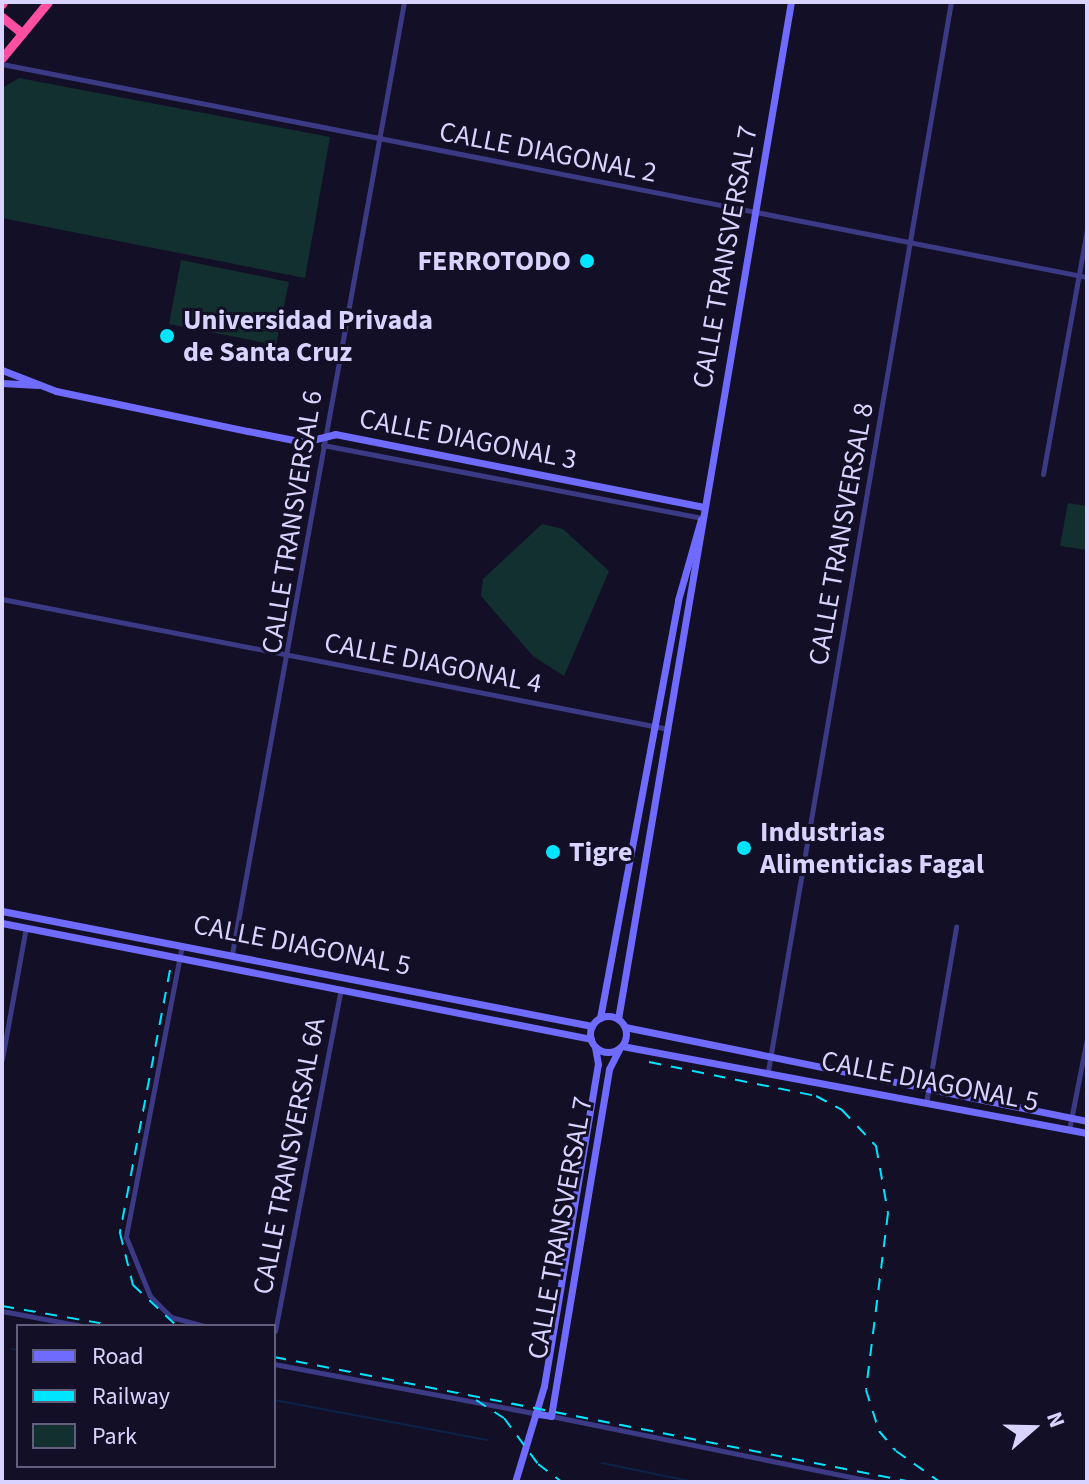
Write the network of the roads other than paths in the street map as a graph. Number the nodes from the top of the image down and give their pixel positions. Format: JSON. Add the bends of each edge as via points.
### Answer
{"nodes":[{"id":1,"x":48,"y":2,"type":"edge"},
{"id":2,"x":404,"y":2,"type":"edge"},
{"id":3,"x":791,"y":2,"type":"edge"},
{"id":4,"x":951,"y":2,"type":"edge"},
{"id":5,"x":2,"y":18,"type":"edge"},
{"id":6,"x":22,"y":33,"type":"junction"},
{"id":7,"x":2,"y":61,"type":"edge"},
{"id":8,"x":378,"y":140,"type":"junction"},
{"id":9,"x":756,"y":213,"type":"junction"},
{"id":10,"x":1087,"y":229,"type":"edge"},
{"id":11,"x":912,"y":244,"type":"junction"},
{"id":12,"x":1078,"y":275,"type":"junction"},
{"id":13,"x":1087,"y":277,"type":"edge"},
{"id":14,"x":6,"y":371,"type":"edge"},
{"id":15,"x":4,"y":383,"type":"edge"},
{"id":16,"x":38,"y":385,"type":"junction"},
{"id":17,"x":323,"y":442,"type":"junction"},
{"id":18,"x":1043,"y":474,"type":"dead end"},
{"id":19,"x":704,"y":507,"type":"junction"},
{"id":20,"x":701,"y":519,"type":"junction"},
{"id":21,"x":2,"y":599,"type":"edge"},
{"id":22,"x":290,"y":655,"type":"junction"},
{"id":23,"x":657,"y":728,"type":"junction"},
{"id":24,"x":669,"y":729,"type":"junction"},
{"id":25,"x":2,"y":911,"type":"edge"},
{"id":26,"x":623,"y":922,"type":"junction"},
{"id":27,"x":2,"y":923,"type":"edge"},
{"id":28,"x":634,"y":924,"type":"junction"},
{"id":29,"x":26,"y":927,"type":"junction"},
{"id":30,"x":956,"y":927,"type":"dead end"},
{"id":31,"x":117,"y":933,"type":"junction"},
{"id":32,"x":114,"y":943,"type":"junction"},
{"id":33,"x":182,"y":944,"type":"junction"},
{"id":34,"x":232,"y":954,"type":"junction"},
{"id":35,"x":180,"y":956,"type":"junction"},
{"id":36,"x":394,"y":985,"type":"junction"},
{"id":37,"x":342,"y":988,"type":"junction"},
{"id":38,"x":391,"y":999,"type":"junction"},
{"id":39,"x":600,"y":1018,"type":"junction"},
{"id":40,"x":618,"y":1019,"type":"junction"},
{"id":41,"x":592,"y":1026,"type":"junction"},
{"id":42,"x":625,"y":1027,"type":"junction"},
{"id":43,"x":1087,"y":1038,"type":"edge"},
{"id":44,"x":593,"y":1043,"type":"junction"},
{"id":45,"x":620,"y":1047,"type":"junction"},
{"id":46,"x":2,"y":1059,"type":"edge"},
{"id":47,"x":770,"y":1060,"type":"junction"},
{"id":48,"x":768,"y":1071,"type":"junction"},
{"id":49,"x":928,"y":1091,"type":"junction"},
{"id":50,"x":926,"y":1103,"type":"junction"},
{"id":51,"x":1071,"y":1118,"type":"junction"},
{"id":52,"x":1087,"y":1121,"type":"edge"},
{"id":53,"x":1069,"y":1130,"type":"junction"},
{"id":54,"x":1087,"y":1133,"type":"edge"},
{"id":55,"x":586,"y":1140,"type":"junction"},
{"id":56,"x":598,"y":1142,"type":"junction"},
{"id":57,"x":564,"y":1260,"type":"junction"},
{"id":58,"x":577,"y":1262,"type":"junction"},
{"id":59,"x":2,"y":1311,"type":"edge"},
{"id":60,"x":71,"y":1324,"type":"edge"},
{"id":61,"x":197,"y":1324,"type":"edge"},
{"id":62,"x":276,"y":1326,"type":"edge"},
{"id":63,"x":549,"y":1357,"type":"junction"},
{"id":64,"x":561,"y":1358,"type":"junction"},
{"id":65,"x":276,"y":1364,"type":"edge"},
{"id":66,"x":539,"y":1414,"type":"junction"},
{"id":67,"x":551,"y":1416,"type":"junction"},
{"id":68,"x":515,"y":1482,"type":"edge"},
{"id":69,"x":876,"y":1482,"type":"edge"}],
"edges":[{"from":1,"to":6,"type":"highway"},
{"from":2,"to":8,"type":"street","name":"CALLE TRANSVERSAL 6"},
{"from":3,"to":9,"type":"street","name":"CALLE TRANSVERSAL 7"},
{"from":4,"to":11,"type":"street","name":"CALLE TRANSVERSAL 8"},
{"from":5,"to":6,"type":"highway"},
{"from":6,"to":7,"type":"highway"},
{"from":7,"to":8,"type":"street","name":"CALLE DIAGONAL 2"},
{"from":8,"to":9,"type":"street","name":"CALLE DIAGONAL 2"},
{"from":8,"to":17,"type":"street","name":"CALLE TRANSVERSAL 6"},
{"from":9,"to":11,"type":"street","name":"CALLE DIAGONAL 2"},
{"from":9,"to":19,"type":"street","name":"CALLE TRANSVERSAL 7"},
{"from":10,"to":12,"type":"street"},
{"from":11,"to":12,"type":"street","name":"CALLE DIAGONAL 2"},
{"from":11,"to":47,"type":"street","name":"CALLE TRANSVERSAL 8"},
{"from":12,"to":13,"type":"street","name":"CALLE DIAGONAL 2"},
{"from":12,"to":18,"type":"street"},
{"from":14,"to":15,"type":"street"},
{"from":14,"to":16,"type":"street","name":"CALLE DIAGONAL 3"},
{"from":15,"to":16,"type":"street","name":"CALLE DIAGONAL 3"},
{"from":16,"to":17,"type":"street","name":"CALLE DIAGONAL 3"},
{"from":17,"to":19,"type":"street","name":"CALLE DIAGONAL 3","via":[[335,434]]},
{"from":17,"to":20,"type":"street"},
{"from":17,"to":22,"type":"street","name":"CALLE TRANSVERSAL 6"},
{"from":19,"to":20,"type":"street","name":"CALLE TRANSVERSAL 7"},
{"from":20,"to":23,"type":"street","name":"CALLE TRANSVERSAL 7","via":[[678,600]]},
{"from":20,"to":24,"type":"street","name":"CALLE TRANSVERSAL 7"},
{"from":21,"to":22,"type":"street","name":"CALLE DIAGONAL 4"},
{"from":22,"to":23,"type":"street","name":"CALLE DIAGONAL 4"},
{"from":22,"to":34,"type":"street","name":"CALLE TRANSVERSAL 6"},
{"from":23,"to":24,"type":"street","name":"CALLE DIAGONAL 4"},
{"from":23,"to":26,"type":"street","name":"CALLE TRANSVERSAL 7"},
{"from":24,"to":28,"type":"street","name":"CALLE TRANSVERSAL 7"},
{"from":25,"to":31,"type":"street","name":"CALLE DIAGONAL 5"},
{"from":26,"to":28,"type":"street"},
{"from":26,"to":39,"type":"street","name":"CALLE TRANSVERSAL 7"},
{"from":27,"to":29,"type":"street","name":"CALLE DIAGONAL 5"},
{"from":28,"to":40,"type":"street","name":"CALLE TRANSVERSAL 7"},
{"from":29,"to":32,"type":"street","name":"CALLE DIAGONAL 5"},
{"from":29,"to":46,"type":"street"},
{"from":30,"to":49,"type":"street"},
{"from":31,"to":32,"type":"street"},
{"from":31,"to":33,"type":"street","name":"CALLE DIAGONAL 5"},
{"from":32,"to":35,"type":"street","name":"CALLE DIAGONAL 5"},
{"from":33,"to":34,"type":"street","name":"CALLE DIAGONAL 5"},
{"from":33,"to":35,"type":"street"},
{"from":34,"to":36,"type":"street","name":"CALLE DIAGONAL 5"},
{"from":35,"to":37,"type":"street","name":"CALLE DIAGONAL 5"},
{"from":35,"to":61,"type":"street","via":[[126,1237],[150,1296],[171,1317]]},
{"from":36,"to":38,"type":"street"},
{"from":36,"to":41,"type":"street","name":"CALLE DIAGONAL 5"},
{"from":37,"to":38,"type":"street","name":"CALLE DIAGONAL 5"},
{"from":37,"to":62,"type":"street","name":"CALLE TRANSVERSAL 6A"},
{"from":38,"to":44,"type":"street","name":"CALLE DIAGONAL 5"},
{"from":39,"to":40,"type":"street"},
{"from":39,"to":41,"type":"street"},
{"from":40,"to":42,"type":"street"},
{"from":41,"to":44,"type":"street"},
{"from":42,"to":45,"type":"street"},
{"from":42,"to":47,"type":"street","name":"CALLE DIAGONAL 5"},
{"from":43,"to":51,"type":"street"},
{"from":44,"to":45,"type":"street"},
{"from":44,"to":55,"type":"street","name":"CALLE TRANSVERSAL 7"},
{"from":45,"to":48,"type":"street","name":"CALLE DIAGONAL 5"},
{"from":45,"to":56,"type":"street","name":"CALLE TRANSVERSAL 7"},
{"from":47,"to":48,"type":"street","name":"CALLE TRANSVERSAL 8"},
{"from":47,"to":49,"type":"street","name":"CALLE DIAGONAL 5"},
{"from":48,"to":50,"type":"street","name":"CALLE DIAGONAL 5"},
{"from":49,"to":50,"type":"street"},
{"from":49,"to":51,"type":"street","name":"CALLE DIAGONAL 5"},
{"from":50,"to":53,"type":"street","name":"CALLE DIAGONAL 5"},
{"from":51,"to":52,"type":"street","name":"CALLE DIAGONAL 5"},
{"from":51,"to":53,"type":"street"},
{"from":53,"to":54,"type":"street","name":"CALLE DIAGONAL 5"},
{"from":55,"to":56,"type":"street"},
{"from":55,"to":57,"type":"street","name":"CALLE TRANSVERSAL 7"},
{"from":56,"to":58,"type":"street","name":"CALLE TRANSVERSAL 7"},
{"from":57,"to":58,"type":"street"},
{"from":57,"to":63,"type":"street","name":"CALLE TRANSVERSAL 7"},
{"from":58,"to":64,"type":"street","name":"CALLE TRANSVERSAL 7"},
{"from":59,"to":60,"type":"street"},
{"from":63,"to":64,"type":"street"},
{"from":63,"to":66,"type":"street","name":"CALLE TRANSVERSAL 7"},
{"from":64,"to":67,"type":"street","name":"CALLE TRANSVERSAL 7"},
{"from":65,"to":66,"type":"street"},
{"from":66,"to":67,"type":"street"},
{"from":66,"to":68,"type":"street","name":"CALLE TRANSVERSAL 7"},
{"from":67,"to":69,"type":"street"}]}
